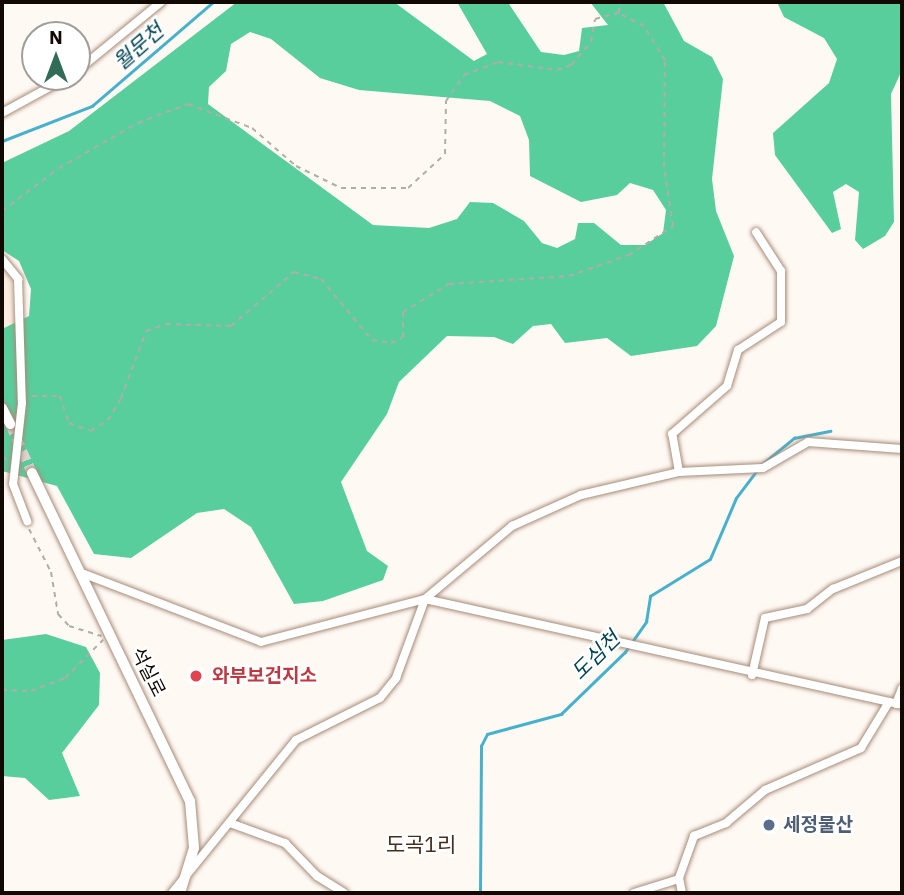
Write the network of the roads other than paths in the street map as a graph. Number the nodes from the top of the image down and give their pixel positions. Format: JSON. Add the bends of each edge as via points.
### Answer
{"nodes":[{"id":1,"x":161,"y":2,"type":"edge"},
{"id":2,"x":91,"y":60,"type":"edge"},
{"id":3,"x":42,"y":91,"type":"edge"},
{"id":4,"x":2,"y":113,"type":"edge"},
{"id":5,"x":756,"y":233,"type":"dead end"},
{"id":6,"x":2,"y":259,"type":"edge"},
{"id":7,"x":2,"y":408,"type":"edge"},
{"id":8,"x":10,"y":424,"type":"tunnel mouth"},
{"id":9,"x":902,"y":449,"type":"edge"},
{"id":10,"x":680,"y":472,"type":"junction"},
{"id":11,"x":32,"y":473,"type":"tunnel mouth"},
{"id":12,"x":27,"y":521,"type":"road end"},
{"id":13,"x":902,"y":561,"type":"edge"},
{"id":14,"x":79,"y":572,"type":"junction"},
{"id":15,"x":425,"y":599,"type":"junction"},
{"id":16,"x":752,"y":675,"type":"junction"},
{"id":17,"x":902,"y":688,"type":"edge"},
{"id":18,"x":896,"y":704,"type":"edge"},
{"id":19,"x":230,"y":823,"type":"junction"},
{"id":20,"x":188,"y":877,"type":"junction"},
{"id":21,"x":679,"y":879,"type":"junction"},
{"id":22,"x":172,"y":893,"type":"edge"},
{"id":23,"x":180,"y":893,"type":"edge"},
{"id":24,"x":344,"y":893,"type":"edge"},
{"id":25,"x":634,"y":893,"type":"edge"},
{"id":26,"x":682,"y":893,"type":"edge"}],
"edges":[{"from":1,"to":2,"type":"street"},
{"from":3,"to":4,"type":"street"},
{"from":5,"to":10,"type":"street","via":[[780,271],[780,322],[738,350],[727,386],[672,434]]},
{"from":6,"to":12,"type":"street","via":[[18,279],[21,396],[13,484]]},
{"from":7,"to":8,"type":"street"},
{"from":9,"to":10,"type":"street","via":[[808,442],[763,468]]},
{"from":10,"to":15,"type":"street","via":[[581,495],[512,526]]},
{"from":11,"to":14,"type":"street","name":"석실로"},
{"from":13,"to":16,"type":"street","via":[[833,589],[807,609],[765,618]]},
{"from":14,"to":15,"type":"street","via":[[261,642]]},
{"from":14,"to":20,"type":"street","name":"석실로","via":[[190,801],[194,848]]},
{"from":15,"to":16,"type":"street"},
{"from":15,"to":19,"type":"street","via":[[396,678],[380,698],[296,740]]},
{"from":16,"to":18,"type":"street"},
{"from":17,"to":18,"type":"street"},
{"from":18,"to":21,"type":"street","via":[[860,747],[765,790],[726,823],[694,836]]},
{"from":19,"to":20,"type":"street"},
{"from":19,"to":24,"type":"street","via":[[285,843],[317,876]]},
{"from":20,"to":22,"type":"street"},
{"from":20,"to":23,"type":"street","name":"석실로"},
{"from":21,"to":25,"type":"street"},
{"from":21,"to":26,"type":"street"}]}
